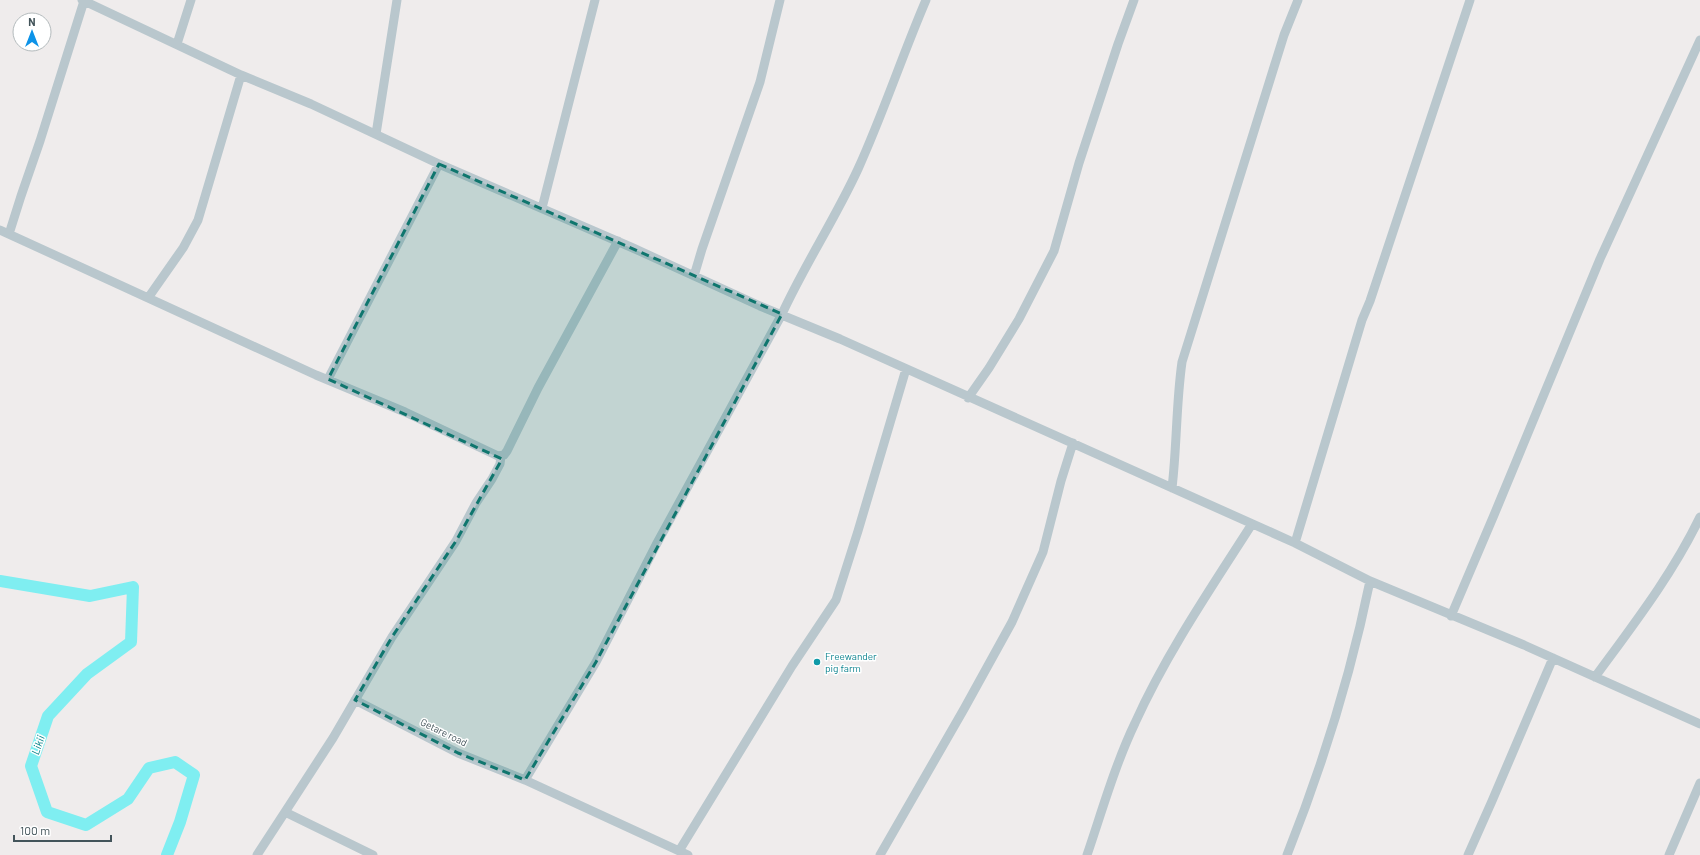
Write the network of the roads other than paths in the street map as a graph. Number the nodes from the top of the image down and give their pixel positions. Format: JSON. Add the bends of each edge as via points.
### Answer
{"nodes":[{"id":1,"x":191,"y":0,"type":"edge"},
{"id":2,"x":397,"y":0,"type":"edge"},
{"id":3,"x":595,"y":0,"type":"edge"},
{"id":4,"x":780,"y":0,"type":"edge"},
{"id":5,"x":926,"y":0,"type":"edge"},
{"id":6,"x":1134,"y":0,"type":"edge"},
{"id":7,"x":1298,"y":0,"type":"edge"},
{"id":8,"x":1470,"y":0,"type":"edge"},
{"id":9,"x":83,"y":1,"type":"edge"},
{"id":10,"x":1700,"y":40,"type":"edge"},
{"id":11,"x":177,"y":44,"type":"junction"},
{"id":12,"x":241,"y":75,"type":"junction"},
{"id":13,"x":376,"y":134,"type":"junction"},
{"id":14,"x":439,"y":164,"type":"junction"},
{"id":15,"x":542,"y":208,"type":"junction"},
{"id":16,"x":0,"y":230,"type":"edge"},
{"id":17,"x":9,"y":234,"type":"junction"},
{"id":18,"x":618,"y":241,"type":"junction"},
{"id":19,"x":694,"y":276,"type":"junction"},
{"id":20,"x":148,"y":298,"type":"junction"},
{"id":21,"x":782,"y":314,"type":"junction"},
{"id":22,"x":906,"y":369,"type":"junction"},
{"id":23,"x":328,"y":379,"type":"junction"},
{"id":24,"x":968,"y":398,"type":"junction"},
{"id":25,"x":1073,"y":443,"type":"junction"},
{"id":26,"x":501,"y":456,"type":"junction"},
{"id":27,"x":1172,"y":488,"type":"junction"},
{"id":28,"x":1700,"y":517,"type":"edge"},
{"id":29,"x":1252,"y":524,"type":"junction"},
{"id":30,"x":1295,"y":543,"type":"junction"},
{"id":31,"x":1370,"y":581,"type":"junction"},
{"id":32,"x":1451,"y":616,"type":"junction"},
{"id":33,"x":1553,"y":658,"type":"junction"},
{"id":34,"x":1595,"y":677,"type":"junction"},
{"id":35,"x":355,"y":700,"type":"junction"},
{"id":36,"x":1700,"y":724,"type":"edge"},
{"id":37,"x":525,"y":780,"type":"junction"},
{"id":38,"x":1700,"y":783,"type":"edge"},
{"id":39,"x":285,"y":812,"type":"junction"},
{"id":40,"x":675,"y":852,"type":"edge"},
{"id":41,"x":257,"y":855,"type":"edge"},
{"id":42,"x":373,"y":855,"type":"edge"},
{"id":43,"x":688,"y":855,"type":"edge"},
{"id":44,"x":880,"y":855,"type":"edge"},
{"id":45,"x":1087,"y":855,"type":"edge"},
{"id":46,"x":1287,"y":855,"type":"edge"},
{"id":47,"x":1468,"y":855,"type":"edge"},
{"id":48,"x":1669,"y":855,"type":"edge"}],
"edges":[{"from":1,"to":11,"type":"street"},
{"from":2,"to":13,"type":"street"},
{"from":3,"to":15,"type":"street"},
{"from":4,"to":19,"type":"street","via":[[760,82]]},
{"from":5,"to":21,"type":"street","via":[[858,168]]},
{"from":6,"to":24,"type":"street","via":[[1079,163],[1054,251],[1019,319]]},
{"from":7,"to":27,"type":"street","via":[[1284,35],[1182,362]]},
{"from":8,"to":30,"type":"street","via":[[1362,320]]},
{"from":9,"to":11,"type":"street"},
{"from":9,"to":17,"type":"street"},
{"from":10,"to":32,"type":"street","via":[[1600,259]]},
{"from":11,"to":12,"type":"street"},
{"from":12,"to":13,"type":"street"},
{"from":12,"to":20,"type":"street","via":[[198,220],[183,248]]},
{"from":13,"to":14,"type":"street"},
{"from":14,"to":15,"type":"street"},
{"from":14,"to":23,"type":"street"},
{"from":15,"to":18,"type":"street"},
{"from":16,"to":17,"type":"street"},
{"from":17,"to":20,"type":"street"},
{"from":18,"to":19,"type":"street"},
{"from":18,"to":26,"type":"street","via":[[538,388],[512,442]]},
{"from":19,"to":21,"type":"street"},
{"from":20,"to":23,"type":"street"},
{"from":21,"to":22,"type":"street"},
{"from":21,"to":37,"type":"street","via":[[656,545],[596,662]]},
{"from":22,"to":24,"type":"street"},
{"from":22,"to":40,"type":"street","via":[[836,600]]},
{"from":23,"to":26,"type":"street","via":[[405,412],[495,456]]},
{"from":24,"to":25,"type":"street"},
{"from":25,"to":27,"type":"street"},
{"from":25,"to":44,"type":"street","via":[[1043,552],[1012,622]]},
{"from":26,"to":35,"type":"street","via":[[500,464],[456,541],[392,637]]},
{"from":27,"to":29,"type":"street"},
{"from":28,"to":34,"type":"street","via":[[1665,579]]},
{"from":29,"to":30,"type":"street"},
{"from":29,"to":45,"type":"street","via":[[1189,622],[1143,706],[1119,763]]},
{"from":30,"to":31,"type":"street"},
{"from":31,"to":32,"type":"street"},
{"from":31,"to":46,"type":"street","via":[[1352,659],[1327,742]]},
{"from":32,"to":33,"type":"street"},
{"from":33,"to":34,"type":"street"},
{"from":33,"to":47,"type":"street"},
{"from":34,"to":36,"type":"street"},
{"from":35,"to":37,"type":"street","name":"Getare road","via":[[458,752]]},
{"from":35,"to":39,"type":"street"},
{"from":37,"to":40,"type":"street","name":"Getare road"},
{"from":38,"to":48,"type":"street"},
{"from":39,"to":41,"type":"street"},
{"from":39,"to":42,"type":"street"},
{"from":40,"to":43,"type":"street","name":"Getare road"}]}
